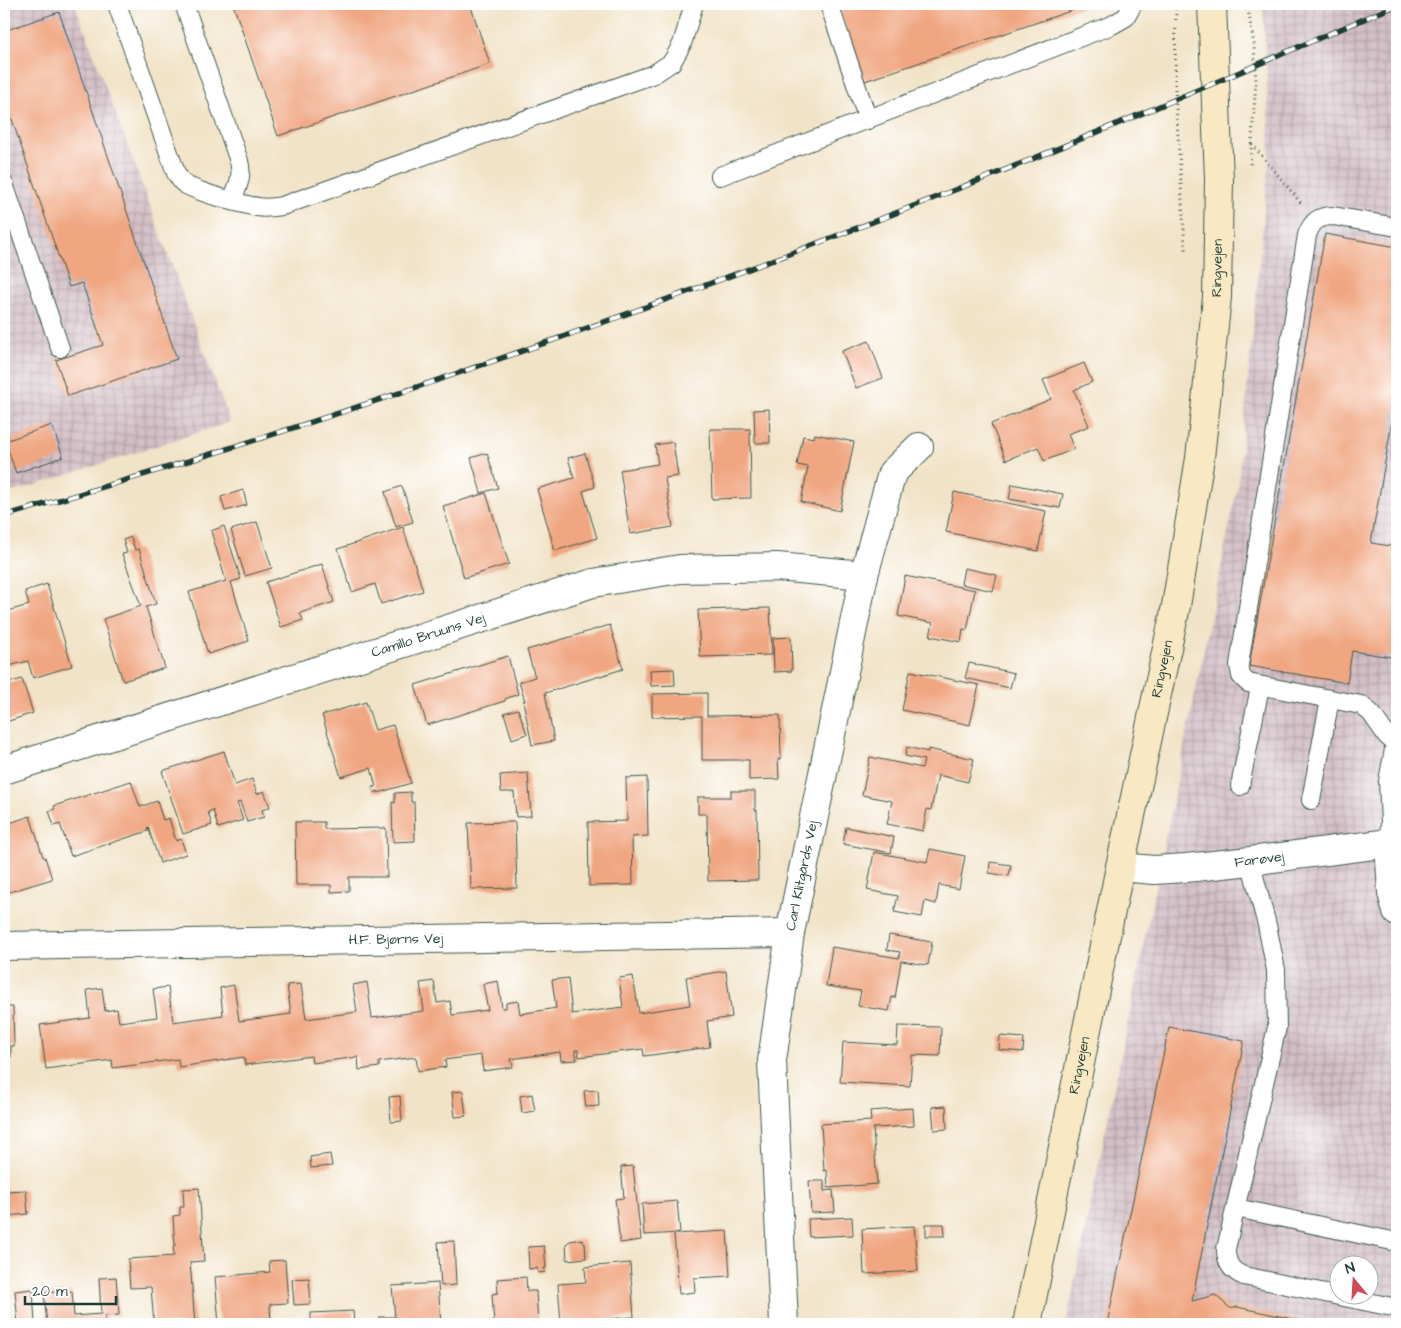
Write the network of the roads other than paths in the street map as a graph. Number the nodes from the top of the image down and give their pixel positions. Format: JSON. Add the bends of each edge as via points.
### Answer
{"nodes":[{"id":1,"x":117,"y":4,"type":"edge"},
{"id":2,"x":184,"y":4,"type":"edge"},
{"id":3,"x":694,"y":4,"type":"edge"},
{"id":4,"x":829,"y":4,"type":"edge"},
{"id":5,"x":1133,"y":4,"type":"edge"},
{"id":6,"x":1212,"y":4,"type":"edge"},
{"id":7,"x":868,"y":120,"type":"junction"},
{"id":8,"x":720,"y":176,"type":"dead end"},
{"id":9,"x":4,"y":184,"type":"edge"},
{"id":10,"x":232,"y":200,"type":"junction"},
{"id":11,"x":1397,"y":227,"type":"edge"},
{"id":12,"x":60,"y":348,"type":"dead end"},
{"id":13,"x":919,"y":447,"type":"dead end"},
{"id":14,"x":864,"y":575,"type":"junction"},
{"id":15,"x":1260,"y":687,"type":"junction"},
{"id":16,"x":1330,"y":699,"type":"junction"},
{"id":17,"x":1396,"y":744,"type":"edge"},
{"id":18,"x":4,"y":770,"type":"edge"},
{"id":19,"x":1240,"y":786,"type":"dead end"},
{"id":20,"x":1311,"y":800,"type":"dead end"},
{"id":21,"x":1393,"y":842,"type":"edge"},
{"id":22,"x":1250,"y":861,"type":"junction"},
{"id":23,"x":1120,"y":866,"type":"junction"},
{"id":24,"x":1397,"y":912,"type":"edge"},
{"id":25,"x":790,"y":933,"type":"junction"},
{"id":26,"x":4,"y":946,"type":"edge"},
{"id":27,"x":1236,"y":1208,"type":"junction"},
{"id":28,"x":1397,"y":1242,"type":"edge"},
{"id":29,"x":1397,"y":1308,"type":"edge"},
{"id":30,"x":784,"y":1324,"type":"edge"},
{"id":31,"x":1027,"y":1324,"type":"edge"}],
"edges":[{"from":1,"to":10,"type":"lane","via":[[176,173],[191,187]]},
{"from":2,"to":10,"type":"lane","via":[[241,166],[240,181]]},
{"from":3,"to":10,"type":"lane","via":[[682,44],[672,62],[654,74],[282,206],[257,207]]},
{"from":4,"to":7,"type":"lane"},
{"from":5,"to":7,"type":"lane","via":[[1126,17],[1112,25]]},
{"from":6,"to":23,"type":"main road","name":"Ringvejen","via":[[1219,180],[1217,297],[1200,458],[1176,606]]},
{"from":7,"to":8,"type":"lane"},
{"from":9,"to":12,"type":"lane"},
{"from":11,"to":15,"type":"lane","via":[[1324,216],[1310,226],[1307,235],[1239,665],[1244,680]]},
{"from":13,"to":14,"type":"street","name":"Carl Klitgårds Vej","via":[[892,473]]},
{"from":14,"to":18,"type":"street","name":"Camillo Bruuns Vej","via":[[778,567],[680,569],[593,583]]},
{"from":14,"to":25,"type":"street","name":"Carl Klitgårds Vej"},
{"from":15,"to":16,"type":"lane"},
{"from":15,"to":19,"type":"lane"},
{"from":16,"to":17,"type":"lane","via":[[1361,705]]},
{"from":16,"to":20,"type":"lane"},
{"from":17,"to":21,"type":"lane","via":[[1388,781]]},
{"from":21,"to":22,"type":"street","name":"Farøvej"},
{"from":21,"to":24,"type":"street","via":[[1392,892]]},
{"from":22,"to":23,"type":"street","name":"Farøvej","via":[[1165,870]]},
{"from":22,"to":27,"type":"lane","via":[[1276,970],[1277,1027]]},
{"from":23,"to":31,"type":"main road","name":"Ringvejen"},
{"from":25,"to":26,"type":"street","name":"H.F. Bjørns Vej"},
{"from":25,"to":30,"type":"street","name":"Carl Klitgårds Vej","via":[[772,1061]]},
{"from":27,"to":28,"type":"lane"},
{"from":27,"to":29,"type":"lane","via":[[1226,1249],[1226,1258],[1236,1273]]}]}
